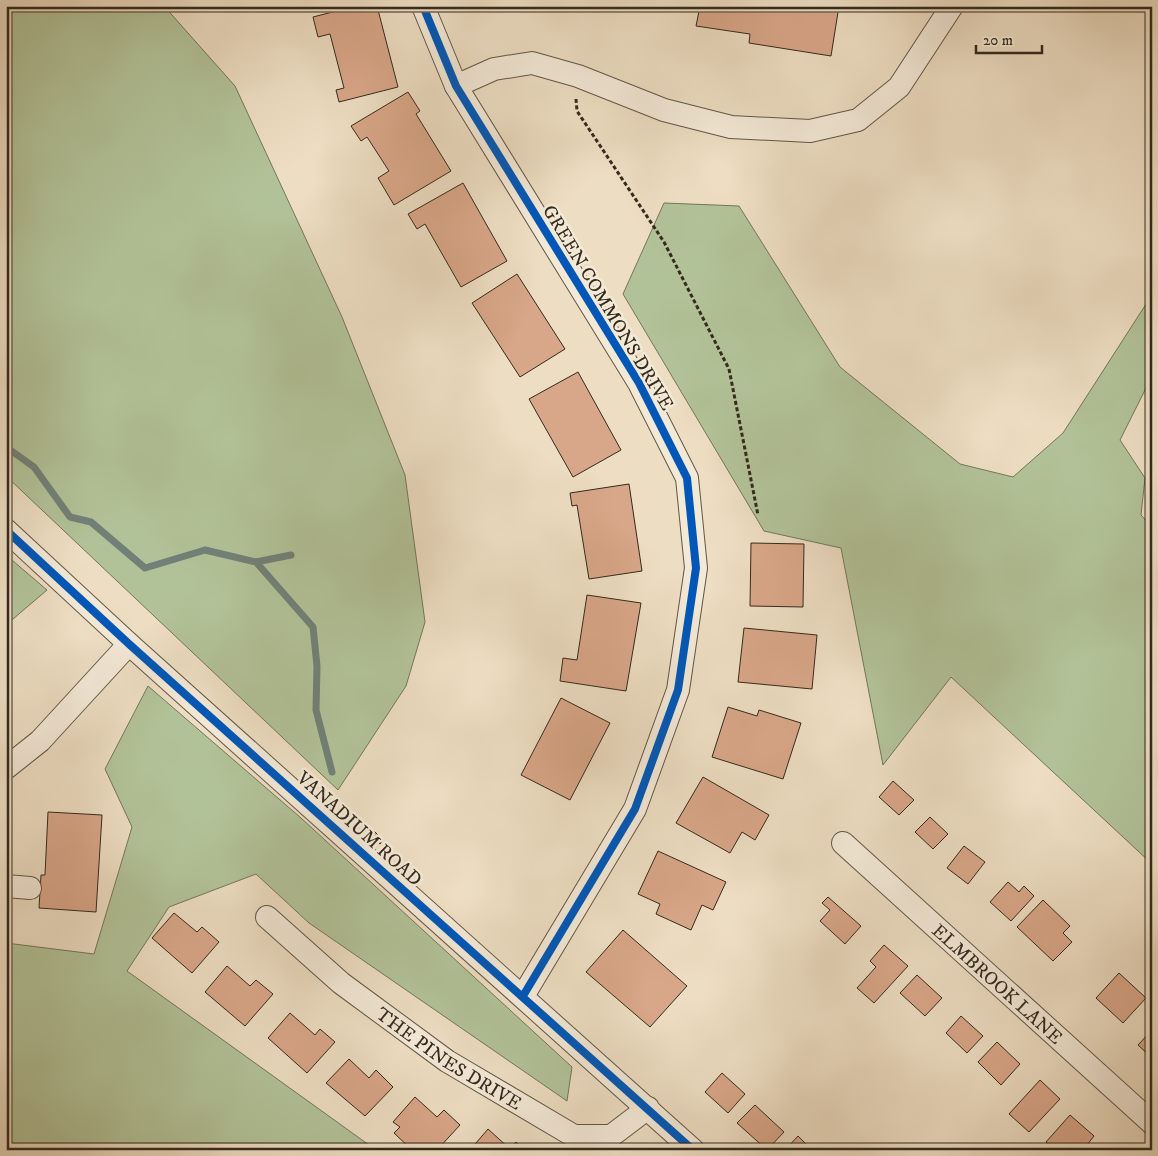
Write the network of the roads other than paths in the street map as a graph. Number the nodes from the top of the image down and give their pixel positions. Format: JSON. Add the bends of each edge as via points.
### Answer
{"nodes":[{"id":1,"x":422,"y":6,"type":"edge"},
{"id":2,"x":952,"y":6,"type":"edge"},
{"id":3,"x":456,"y":86,"type":"junction"},
{"id":4,"x":6,"y":530,"type":"edge"},
{"id":5,"x":129,"y":644,"type":"junction"},
{"id":6,"x":6,"y":768,"type":"edge"},
{"id":7,"x":844,"y":844,"type":"dead end"},
{"id":8,"x":6,"y":886,"type":"edge"},
{"id":9,"x":30,"y":888,"type":"dead end"},
{"id":10,"x":267,"y":917,"type":"dead end"},
{"id":11,"x":523,"y":996,"type":"junction"},
{"id":12,"x":648,"y":1108,"type":"junction"},
{"id":13,"x":1152,"y":1123,"type":"edge"},
{"id":14,"x":694,"y":1150,"type":"edge"}],
"edges":[{"from":1,"to":3,"type":"street","name":"GREEN COMMONS DRIVE"},
{"from":2,"to":3,"type":"street","via":[[899,87],[858,120],[810,131],[731,128],[664,110],[578,76],[532,63],[494,68]]},
{"from":3,"to":11,"type":"street","name":"GREEN COMMONS DRIVE","via":[[639,383],[687,478],[696,568],[678,690],[635,809]]},
{"from":4,"to":5,"type":"street","name":"VANADIUM ROAD"},
{"from":5,"to":6,"type":"street","via":[[40,741]]},
{"from":5,"to":11,"type":"street","name":"VANADIUM ROAD"},
{"from":7,"to":13,"type":"street","name":"ELMBROOK LANE"},
{"from":8,"to":9,"type":"street"},
{"from":10,"to":12,"type":"street","name":"THE PINES DRIVE","via":[[341,982],[447,1061],[574,1136],[611,1136]]},
{"from":11,"to":12,"type":"street","name":"VANADIUM ROAD"},
{"from":12,"to":14,"type":"street","name":"VANADIUM ROAD"}]}
